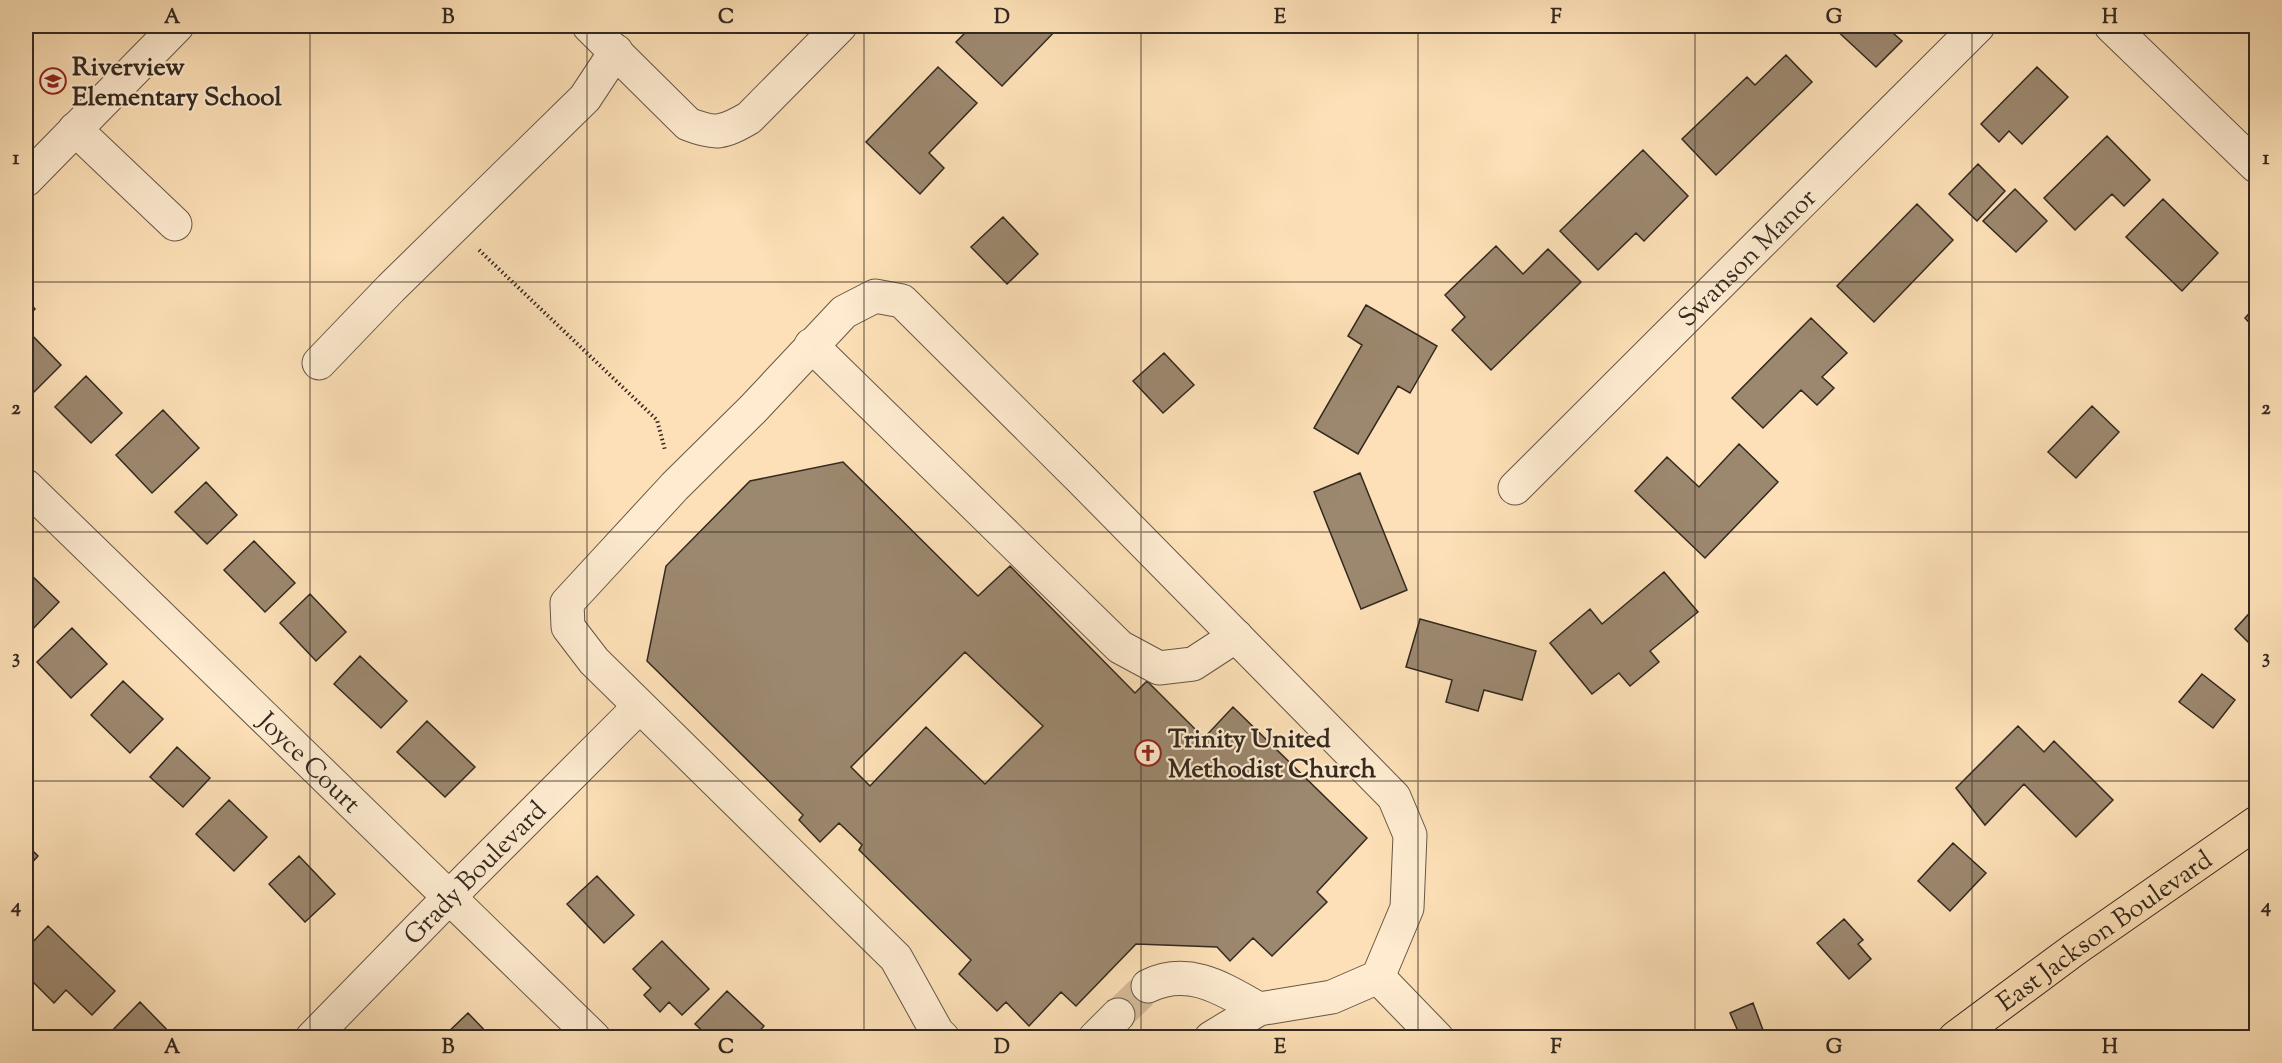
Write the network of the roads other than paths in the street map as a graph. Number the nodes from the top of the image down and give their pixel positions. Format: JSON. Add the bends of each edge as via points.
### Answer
{"nodes":[{"id":1,"x":177,"y":26,"type":"edge"},
{"id":2,"x":590,"y":26,"type":"edge"},
{"id":3,"x":840,"y":26,"type":"edge"},
{"id":4,"x":1978,"y":26,"type":"edge"},
{"id":5,"x":2111,"y":26,"type":"edge"},
{"id":6,"x":616,"y":51,"type":"junction"},
{"id":7,"x":75,"y":129,"type":"junction"},
{"id":8,"x":2256,"y":166,"type":"edge"},
{"id":9,"x":26,"y":180,"type":"edge"},
{"id":10,"x":175,"y":224,"type":"dead end"},
{"id":11,"x":811,"y":345,"type":"junction"},
{"id":12,"x":319,"y":363,"type":"dead end"},
{"id":13,"x":26,"y":486,"type":"edge"},
{"id":14,"x":1515,"y":488,"type":"dead end"},
{"id":15,"x":1236,"y":636,"type":"junction"},
{"id":16,"x":639,"y":707,"type":"junction"},
{"id":17,"x":2256,"y":824,"type":"edge"},
{"id":18,"x":450,"y":897,"type":"junction"},
{"id":19,"x":1378,"y":977,"type":"junction"},
{"id":20,"x":1148,"y":986,"type":"tunnel mouth"},
{"id":21,"x":1259,"y":1009,"type":"junction"},
{"id":22,"x":1118,"y":1015,"type":"tunnel mouth"},
{"id":23,"x":312,"y":1038,"type":"edge"},
{"id":24,"x":594,"y":1038,"type":"edge"},
{"id":25,"x":943,"y":1038,"type":"edge"},
{"id":26,"x":1095,"y":1038,"type":"edge"},
{"id":27,"x":1211,"y":1038,"type":"edge"},
{"id":28,"x":1437,"y":1038,"type":"edge"},
{"id":29,"x":1955,"y":1038,"type":"edge"}],
"edges":[{"from":1,"to":7,"type":"street"},
{"from":2,"to":6,"type":"street"},
{"from":3,"to":6,"type":"street","via":[[748,118],[730,128],[710,132],[688,123]]},
{"from":4,"to":14,"type":"street","name":"Swanson Manor"},
{"from":5,"to":8,"type":"street"},
{"from":6,"to":12,"type":"street","via":[[585,98]]},
{"from":7,"to":9,"type":"street"},
{"from":7,"to":10,"type":"street"},
{"from":11,"to":15,"type":"street","via":[[1120,647],[1159,668],[1193,664]]},
{"from":11,"to":15,"type":"street","via":[[844,312],[875,296],[902,301]]},
{"from":11,"to":16,"type":"street","via":[[567,603],[568,627],[594,661]]},
{"from":13,"to":18,"type":"street","name":"Joyce Court"},
{"from":15,"to":19,"type":"street","via":[[1394,797],[1410,835],[1407,908]]},
{"from":16,"to":18,"type":"street","name":"Grady Boulevard"},
{"from":16,"to":25,"type":"street","via":[[896,958]]},
{"from":17,"to":29,"type":"main road","name":"East Jackson Boulevard","via":[[2075,949]]},
{"from":18,"to":23,"type":"street","name":"Grady Boulevard"},
{"from":18,"to":24,"type":"street","name":"Joyce Court"},
{"from":19,"to":21,"type":"street","via":[[1332,997]]},
{"from":19,"to":28,"type":"street"},
{"from":20,"to":21,"type":"street","via":[[1185,977],[1216,986]]},
{"from":21,"to":27,"type":"street"},
{"from":22,"to":26,"type":"street"}]}
